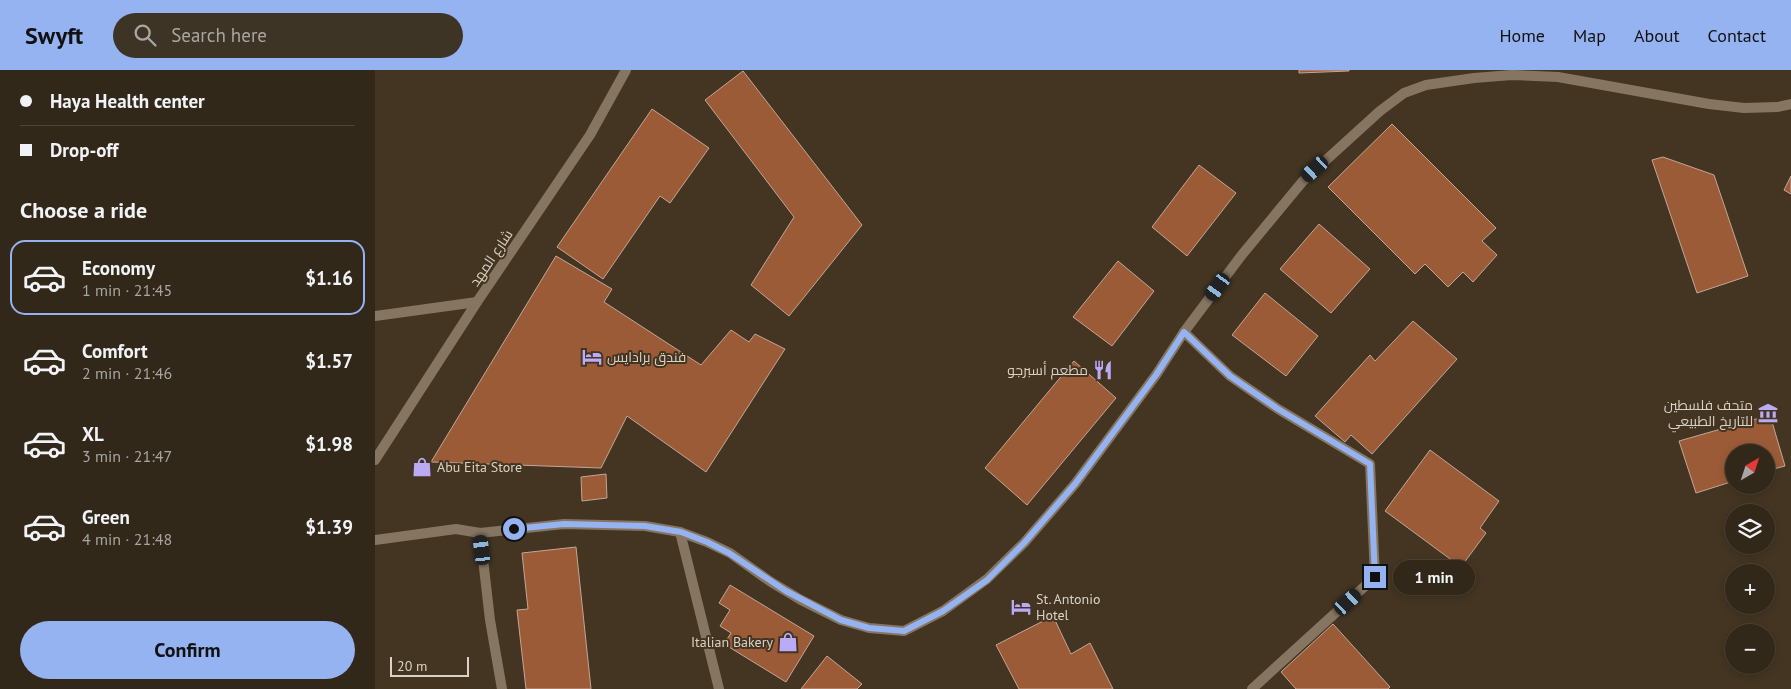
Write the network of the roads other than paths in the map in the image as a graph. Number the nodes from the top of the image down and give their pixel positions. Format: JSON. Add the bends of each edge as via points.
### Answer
{"nodes":[{"id":1,"x":627,"y":70,"type":"edge"},
{"id":2,"x":1791,"y":104,"type":"edge"},
{"id":3,"x":477,"y":302,"type":"junction"},
{"id":4,"x":375,"y":316,"type":"edge"},
{"id":5,"x":1184,"y":332,"type":"junction"},
{"id":6,"x":375,"y":460,"type":"edge"},
{"id":7,"x":681,"y":532,"type":"junction"},
{"id":8,"x":480,"y":533,"type":"junction"},
{"id":9,"x":375,"y":540,"type":"edge"},
{"id":10,"x":502,"y":689,"type":"edge"},
{"id":11,"x":719,"y":689,"type":"edge"},
{"id":12,"x":1252,"y":689,"type":"edge"}],
"edges":[{"from":1,"to":3,"type":"street","name":"شارع المهد","via":[[590,135]]},
{"from":2,"to":5,"type":"street","via":[[1744,108],[1558,77],[1512,75],[1473,78],[1404,93],[1303,181]]},
{"from":3,"to":4,"type":"street"},
{"from":3,"to":6,"type":"street","name":"شارع المهد"},
{"from":5,"to":7,"type":"street","via":[[1075,484],[1024,543],[987,580],[943,611],[904,631],[869,628],[841,620],[786,591],[729,553]]},
{"from":5,"to":12,"type":"street","via":[[1230,376],[1370,464],[1375,577]]},
{"from":7,"to":8,"type":"street","via":[[645,526],[564,524]]},
{"from":7,"to":11,"type":"street"},
{"from":8,"to":9,"type":"street","via":[[456,528]]},
{"from":8,"to":10,"type":"street"}]}
